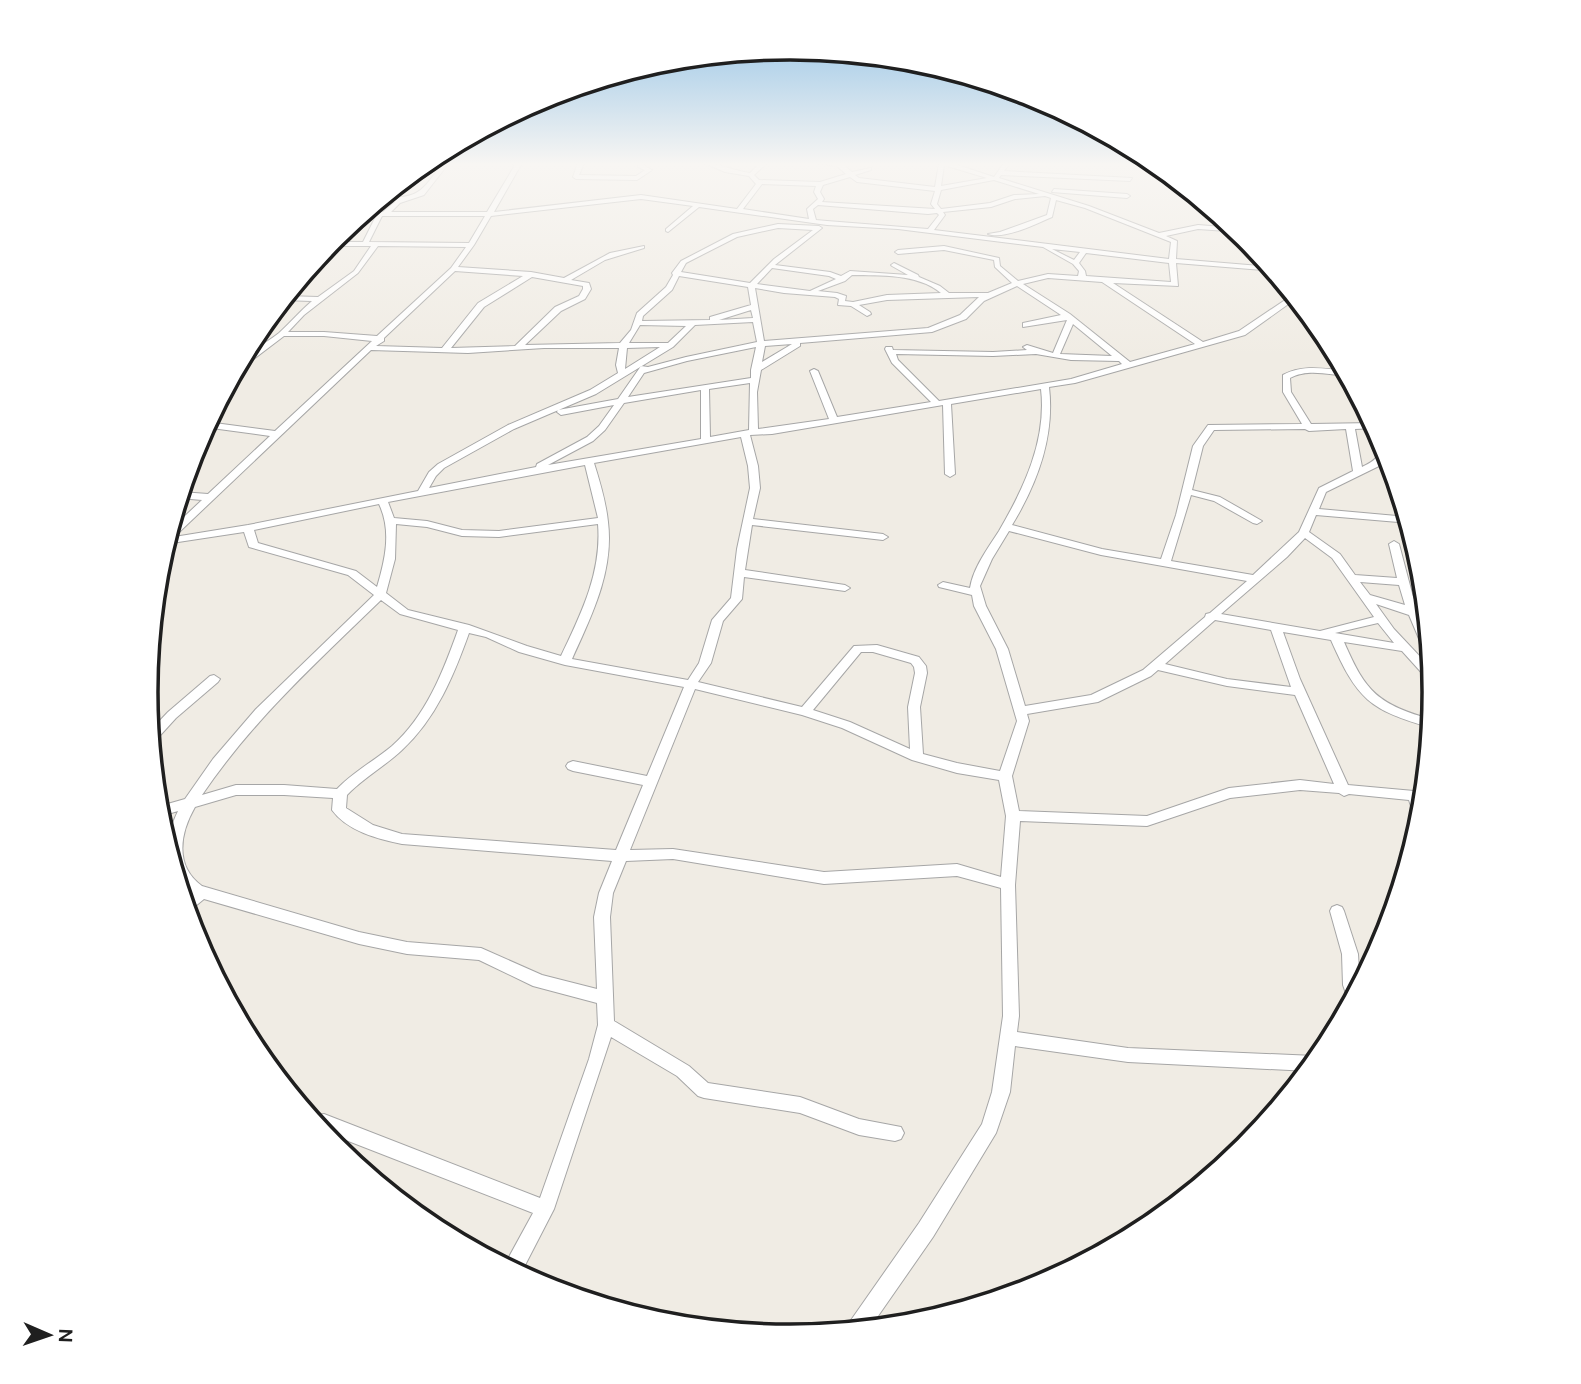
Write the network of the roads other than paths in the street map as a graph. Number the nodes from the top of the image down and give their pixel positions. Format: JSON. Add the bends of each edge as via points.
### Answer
{"nodes":[{"id":1,"x":374,"y":228,"type":"edge"},
{"id":2,"x":482,"y":228,"type":"edge"},
{"id":3,"x":671,"y":228,"type":"edge"},
{"id":4,"x":771,"y":228,"type":"edge"},
{"id":5,"x":821,"y":228,"type":"edge"},
{"id":6,"x":900,"y":228,"type":"edge"},
{"id":7,"x":933,"y":228,"type":"edge"},
{"id":8,"x":1018,"y":228,"type":"edge"},
{"id":9,"x":1139,"y":228,"type":"edge"},
{"id":10,"x":1195,"y":228,"type":"edge"},
{"id":11,"x":765,"y":229,"type":"joint"},
{"id":12,"x":668,"y":230,"type":"dead end"},
{"id":13,"x":930,"y":231,"type":"junction"},
{"id":14,"x":956,"y":234,"type":"junction"},
{"id":15,"x":1159,"y":235,"type":"junction"},
{"id":16,"x":344,"y":244,"type":"edge"},
{"id":17,"x":365,"y":244,"type":"junction"},
{"id":18,"x":376,"y":244,"type":"junction"},
{"id":19,"x":471,"y":245,"type":"junction"},
{"id":20,"x":1043,"y":245,"type":"junction"},
{"id":21,"x":642,"y":247,"type":"dead end"},
{"id":22,"x":1084,"y":251,"type":"junction"},
{"id":23,"x":898,"y":252,"type":"dead end"},
{"id":24,"x":1147,"y":259,"type":"junction"},
{"id":25,"x":1172,"y":261,"type":"junction"},
{"id":26,"x":1075,"y":263,"type":"junction"},
{"id":27,"x":894,"y":265,"type":"dead end"},
{"id":28,"x":769,"y":266,"type":"junction"},
{"id":29,"x":1259,"y":268,"type":"edge"},
{"id":30,"x":453,"y":269,"type":"junction"},
{"id":31,"x":675,"y":273,"type":"junction"},
{"id":32,"x":531,"y":274,"type":"junction"},
{"id":33,"x":1082,"y":278,"type":"junction"},
{"id":34,"x":567,"y":279,"type":"junction"},
{"id":35,"x":842,"y":279,"type":"junction"},
{"id":36,"x":1104,"y":280,"type":"junction"},
{"id":37,"x":926,"y":281,"type":"junction"},
{"id":38,"x":1017,"y":283,"type":"junction"},
{"id":39,"x":751,"y":286,"type":"junction"},
{"id":40,"x":809,"y":292,"type":"junction"},
{"id":41,"x":947,"y":295,"type":"junction"},
{"id":42,"x":990,"y":295,"type":"junction"},
{"id":43,"x":296,"y":298,"type":"edge"},
{"id":44,"x":320,"y":299,"type":"junction"},
{"id":45,"x":1287,"y":301,"type":"edge"},
{"id":46,"x":853,"y":304,"type":"junction"},
{"id":47,"x":753,"y":307,"type":"junction"},
{"id":48,"x":867,"y":314,"type":"dead end"},
{"id":49,"x":1069,"y":318,"type":"junction"},
{"id":50,"x":756,"y":320,"type":"junction"},
{"id":51,"x":639,"y":323,"type":"junction"},
{"id":52,"x":697,"y":324,"type":"junction"},
{"id":53,"x":1026,"y":325,"type":"dead end"},
{"id":54,"x":282,"y":334,"type":"junction"},
{"id":55,"x":888,"y":334,"type":"junction"},
{"id":56,"x":381,"y":339,"type":"junction"},
{"id":57,"x":807,"y":340,"type":"junction"},
{"id":58,"x":761,"y":344,"type":"junction"},
{"id":59,"x":1016,"y":344,"type":"dead end"},
{"id":60,"x":1201,"y":344,"type":"junction"},
{"id":61,"x":623,"y":345,"type":"junction"},
{"id":62,"x":670,"y":345,"type":"junction"},
{"id":63,"x":371,"y":348,"type":"junction"},
{"id":64,"x":517,"y":348,"type":"junction"},
{"id":65,"x":258,"y":351,"type":"edge"},
{"id":66,"x":444,"y":351,"type":"junction"},
{"id":67,"x":891,"y":352,"type":"junction"},
{"id":68,"x":1034,"y":352,"type":"junction"},
{"id":69,"x":1056,"y":355,"type":"junction"},
{"id":70,"x":652,"y":356,"type":"junction"},
{"id":71,"x":1119,"y":359,"type":"junction"},
{"id":72,"x":1128,"y":365,"type":"junction"},
{"id":73,"x":640,"y":372,"type":"junction"},
{"id":74,"x":814,"y":372,"type":"dead end"},
{"id":75,"x":1336,"y":373,"type":"edge"},
{"id":76,"x":622,"y":374,"type":"junction"},
{"id":77,"x":755,"y":375,"type":"junction"},
{"id":78,"x":705,"y":386,"type":"junction"},
{"id":79,"x":1045,"y":386,"type":"junction"},
{"id":80,"x":622,"y":402,"type":"junction"},
{"id":81,"x":942,"y":402,"type":"junction"},
{"id":82,"x":542,"y":416,"type":"junction"},
{"id":83,"x":834,"y":420,"type":"junction"},
{"id":84,"x":217,"y":426,"type":"edge"},
{"id":85,"x":1364,"y":426,"type":"edge"},
{"id":86,"x":1350,"y":427,"type":"junction"},
{"id":87,"x":1309,"y":428,"type":"junction"},
{"id":88,"x":749,"y":433,"type":"junction"},
{"id":89,"x":275,"y":434,"type":"junction"},
{"id":90,"x":706,"y":440,"type":"junction"},
{"id":91,"x":1379,"y":461,"type":"edge"},
{"id":92,"x":589,"y":462,"type":"junction"},
{"id":93,"x":1380,"y":463,"type":"edge"},
{"id":94,"x":1376,"y":464,"type":"junction"},
{"id":95,"x":533,"y":471,"type":"junction"},
{"id":96,"x":1358,"y":472,"type":"junction"},
{"id":97,"x":950,"y":474,"type":"dead end"},
{"id":98,"x":1186,"y":491,"type":"junction"},
{"id":99,"x":421,"y":493,"type":"junction"},
{"id":100,"x":190,"y":496,"type":"edge"},
{"id":101,"x":208,"y":497,"type":"junction"},
{"id":102,"x":382,"y":500,"type":"junction"},
{"id":103,"x":1313,"y":512,"type":"junction"},
{"id":104,"x":1398,"y":519,"type":"edge"},
{"id":105,"x":603,"y":520,"type":"junction"},
{"id":106,"x":390,"y":521,"type":"junction"},
{"id":107,"x":1257,"y":521,"type":"dead end"},
{"id":108,"x":749,"y":522,"type":"junction"},
{"id":109,"x":181,"y":525,"type":"edge"},
{"id":110,"x":1006,"y":527,"type":"junction"},
{"id":111,"x":248,"y":528,"type":"junction"},
{"id":112,"x":1304,"y":533,"type":"junction"},
{"id":113,"x":883,"y":537,"type":"dead end"},
{"id":114,"x":177,"y":538,"type":"edge"},
{"id":115,"x":1394,"y":544,"type":"dead end"},
{"id":116,"x":1165,"y":563,"type":"junction"},
{"id":117,"x":740,"y":573,"type":"junction"},
{"id":118,"x":1353,"y":578,"type":"junction"},
{"id":119,"x":1255,"y":579,"type":"junction"},
{"id":120,"x":1402,"y":582,"type":"junction"},
{"id":121,"x":943,"y":585,"type":"dead end"},
{"id":122,"x":845,"y":588,"type":"dead end"},
{"id":123,"x":976,"y":593,"type":"junction"},
{"id":124,"x":380,"y":595,"type":"junction"},
{"id":125,"x":1365,"y":597,"type":"junction"},
{"id":126,"x":1411,"y":611,"type":"junction"},
{"id":127,"x":1418,"y":612,"type":"edge"},
{"id":128,"x":1210,"y":616,"type":"junction"},
{"id":129,"x":1380,"y":619,"type":"junction"},
{"id":130,"x":465,"y":627,"type":"junction"},
{"id":131,"x":1276,"y":627,"type":"junction"},
{"id":132,"x":1420,"y":629,"type":"edge"},
{"id":133,"x":1318,"y":634,"type":"junction"},
{"id":134,"x":1336,"y":637,"type":"junction"},
{"id":135,"x":1404,"y":648,"type":"junction"},
{"id":136,"x":565,"y":661,"type":"junction"},
{"id":137,"x":1156,"y":665,"type":"junction"},
{"id":138,"x":1422,"y":667,"type":"edge"},
{"id":139,"x":214,"y":679,"type":"dead end"},
{"id":140,"x":691,"y":684,"type":"junction"},
{"id":141,"x":1299,"y":691,"type":"junction"},
{"id":142,"x":1021,"y":710,"type":"junction"},
{"id":143,"x":805,"y":712,"type":"junction"},
{"id":144,"x":1422,"y":720,"type":"edge"},
{"id":145,"x":159,"y":729,"type":"edge"},
{"id":146,"x":917,"y":757,"type":"junction"},
{"id":147,"x":573,"y":766,"type":"dead end"},
{"id":148,"x":1006,"y":776,"type":"junction"},
{"id":149,"x":651,"y":782,"type":"junction"},
{"id":150,"x":1344,"y":791,"type":"junction"},
{"id":151,"x":340,"y":794,"type":"junction"},
{"id":152,"x":1414,"y":796,"type":"edge"},
{"id":153,"x":191,"y":800,"type":"junction"},
{"id":154,"x":169,"y":808,"type":"edge"},
{"id":155,"x":1013,"y":816,"type":"junction"},
{"id":156,"x":175,"y":837,"type":"edge"},
{"id":157,"x":622,"y":856,"type":"junction"},
{"id":158,"x":188,"y":883,"type":"edge"},
{"id":159,"x":1008,"y":885,"type":"junction"},
{"id":160,"x":201,"y":892,"type":"junction"},
{"id":161,"x":194,"y":900,"type":"edge"},
{"id":162,"x":1337,"y":911,"type":"dead end"},
{"id":163,"x":1351,"y":985,"type":"edge"},
{"id":164,"x":606,"y":998,"type":"junction"},
{"id":165,"x":606,"y":1025,"type":"junction"},
{"id":166,"x":1010,"y":1038,"type":"junction"},
{"id":167,"x":1302,"y":1063,"type":"edge"},
{"id":168,"x":329,"y":1124,"type":"edge"},
{"id":169,"x":895,"y":1133,"type":"dead end"},
{"id":170,"x":545,"y":1209,"type":"junction"},
{"id":171,"x":517,"y":1262,"type":"edge"},
{"id":172,"x":863,"y":1320,"type":"edge"}],
"edges":[{"from":1,"to":17,"type":"street"},
{"from":2,"to":19,"type":"street"},
{"from":3,"to":12,"type":"street"},
{"from":4,"to":11,"type":"street"},
{"from":5,"to":28,"type":"street"},
{"from":6,"to":13,"type":"street"},
{"from":7,"to":13,"type":"street"},
{"from":8,"to":14,"type":"street","via":[[1001,234]]},
{"from":9,"to":15,"type":"street"},
{"from":10,"to":15,"type":"street"},
{"from":11,"to":31,"type":"street","via":[[729,237],[683,262]]},
{"from":13,"to":14,"type":"street"},
{"from":14,"to":20,"type":"street"},
{"from":15,"to":25,"type":"street","via":[[1174,241]]},
{"from":16,"to":17,"type":"street"},
{"from":17,"to":18,"type":"street"},
{"from":18,"to":19,"type":"street"},
{"from":18,"to":44,"type":"street","via":[[356,272]]},
{"from":19,"to":30,"type":"street"},
{"from":20,"to":22,"type":"street"},
{"from":20,"to":26,"type":"street"},
{"from":21,"to":34,"type":"street","via":[[601,260]]},
{"from":22,"to":24,"type":"street"},
{"from":22,"to":24,"type":"street","via":[[1134,250]]},
{"from":22,"to":26,"type":"street"},
{"from":23,"to":38,"type":"street","via":[[944,248],[997,259],[1000,271]]},
{"from":24,"to":25,"type":"street"},
{"from":25,"to":29,"type":"street"},
{"from":25,"to":36,"type":"street","via":[[1175,284]]},
{"from":26,"to":33,"type":"street"},
{"from":27,"to":37,"type":"street"},
{"from":28,"to":35,"type":"street"},
{"from":28,"to":39,"type":"street"},
{"from":30,"to":32,"type":"street"},
{"from":30,"to":56,"type":"street"},
{"from":31,"to":39,"type":"street"},
{"from":31,"to":51,"type":"street","via":[[669,288],[640,315]]},
{"from":32,"to":34,"type":"street"},
{"from":32,"to":66,"type":"street","via":[[481,305]]},
{"from":33,"to":36,"type":"street"},
{"from":33,"to":38,"type":"street","via":[[1048,276]]},
{"from":34,"to":64,"type":"street","via":[[586,285],[586,293],[558,309]]},
{"from":35,"to":37,"type":"street","via":[[850,273]]},
{"from":35,"to":40,"type":"street"},
{"from":36,"to":60,"type":"street"},
{"from":37,"to":41,"type":"street"},
{"from":38,"to":42,"type":"street"},
{"from":38,"to":49,"type":"street"},
{"from":39,"to":40,"type":"street"},
{"from":39,"to":47,"type":"street"},
{"from":40,"to":46,"type":"street","via":[[837,295],[843,298],[841,303]]},
{"from":41,"to":42,"type":"street"},
{"from":41,"to":46,"type":"street"},
{"from":42,"to":55,"type":"street","via":[[964,317],[935,328]]},
{"from":43,"to":44,"type":"street"},
{"from":44,"to":54,"type":"street"},
{"from":45,"to":60,"type":"street","via":[[1242,333]]},
{"from":46,"to":48,"type":"street"},
{"from":47,"to":50,"type":"street"},
{"from":47,"to":52,"type":"street"},
{"from":49,"to":53,"type":"street"},
{"from":49,"to":69,"type":"street"},
{"from":49,"to":71,"type":"street"},
{"from":50,"to":52,"type":"street"},
{"from":50,"to":58,"type":"street"},
{"from":51,"to":52,"type":"street"},
{"from":51,"to":61,"type":"street"},
{"from":52,"to":62,"type":"street"},
{"from":54,"to":56,"type":"street"},
{"from":54,"to":65,"type":"street"},
{"from":55,"to":57,"type":"street"},
{"from":55,"to":67,"type":"street"},
{"from":56,"to":63,"type":"street"},
{"from":57,"to":58,"type":"street"},
{"from":57,"to":77,"type":"street","via":[[786,349]]},
{"from":58,"to":73,"type":"street"},
{"from":58,"to":77,"type":"street"},
{"from":59,"to":68,"type":"street"},
{"from":60,"to":72,"type":"street"},
{"from":61,"to":62,"type":"street"},
{"from":61,"to":64,"type":"street"},
{"from":61,"to":76,"type":"street"},
{"from":62,"to":70,"type":"street"},
{"from":63,"to":66,"type":"street"},
{"from":63,"to":89,"type":"street"},
{"from":64,"to":66,"type":"street"},
{"from":67,"to":68,"type":"street"},
{"from":67,"to":81,"type":"street","via":[[911,379]]},
{"from":68,"to":69,"type":"street"},
{"from":69,"to":71,"type":"street"},
{"from":70,"to":73,"type":"street"},
{"from":70,"to":76,"type":"street"},
{"from":71,"to":72,"type":"street"},
{"from":72,"to":79,"type":"street"},
{"from":73,"to":80,"type":"street"},
{"from":74,"to":83,"type":"street"},
{"from":75,"to":87,"type":"street","via":[[1304,371],[1286,377],[1287,393]]},
{"from":76,"to":82,"type":"street"},
{"from":77,"to":78,"type":"street"},
{"from":77,"to":88,"type":"street"},
{"from":78,"to":80,"type":"street"},
{"from":78,"to":90,"type":"street"},
{"from":79,"to":81,"type":"street"},
{"from":79,"to":110,"type":"street","via":[[1044,438],[1023,500]]},
{"from":80,"to":82,"type":"street"},
{"from":80,"to":95,"type":"street","via":[[590,439]]},
{"from":81,"to":83,"type":"street"},
{"from":81,"to":97,"type":"street"},
{"from":82,"to":99,"type":"street","via":[[511,427],[441,466]]},
{"from":83,"to":88,"type":"street"},
{"from":84,"to":89,"type":"street"},
{"from":85,"to":86,"type":"street"},
{"from":86,"to":87,"type":"street"},
{"from":86,"to":96,"type":"street"},
{"from":87,"to":98,"type":"street","via":[[1211,427],[1198,446]]},
{"from":88,"to":90,"type":"street"},
{"from":88,"to":108,"type":"street","via":[[755,488]]},
{"from":89,"to":101,"type":"street"},
{"from":90,"to":92,"type":"street"},
{"from":91,"to":94,"type":"street"},
{"from":92,"to":95,"type":"street"},
{"from":92,"to":105,"type":"street"},
{"from":93,"to":94,"type":"street"},
{"from":94,"to":96,"type":"street"},
{"from":95,"to":99,"type":"street"},
{"from":96,"to":103,"type":"street","via":[[1322,490]]},
{"from":98,"to":107,"type":"street","via":[[1223,501]]},
{"from":98,"to":116,"type":"street"},
{"from":99,"to":102,"type":"street"},
{"from":100,"to":101,"type":"street"},
{"from":101,"to":109,"type":"street"},
{"from":102,"to":106,"type":"street"},
{"from":102,"to":111,"type":"street"},
{"from":103,"to":104,"type":"street"},
{"from":103,"to":112,"type":"street"},
{"from":105,"to":106,"type":"street","via":[[499,534]]},
{"from":105,"to":136,"type":"street","via":[[601,574]]},
{"from":106,"to":124,"type":"street","via":[[391,547]]},
{"from":108,"to":113,"type":"street"},
{"from":108,"to":117,"type":"street"},
{"from":110,"to":116,"type":"street"},
{"from":110,"to":123,"type":"street","via":[[987,559]]},
{"from":111,"to":114,"type":"street"},
{"from":111,"to":124,"type":"street","via":[[253,545],[352,573]]},
{"from":112,"to":118,"type":"street","via":[[1336,556]]},
{"from":112,"to":119,"type":"street"},
{"from":115,"to":120,"type":"street"},
{"from":116,"to":119,"type":"street"},
{"from":117,"to":122,"type":"street"},
{"from":117,"to":140,"type":"street","via":[[736,599],[718,620],[705,663]]},
{"from":118,"to":120,"type":"street"},
{"from":118,"to":125,"type":"street"},
{"from":119,"to":128,"type":"street"},
{"from":120,"to":126,"type":"street"},
{"from":121,"to":123,"type":"street"},
{"from":123,"to":142,"type":"street","via":[[1002,649]]},
{"from":124,"to":130,"type":"street","via":[[404,611]]},
{"from":124,"to":153,"type":"street","via":[[251,719]]},
{"from":125,"to":126,"type":"street"},
{"from":125,"to":129,"type":"street"},
{"from":126,"to":127,"type":"street"},
{"from":126,"to":132,"type":"street"},
{"from":128,"to":131,"type":"street"},
{"from":128,"to":137,"type":"street"},
{"from":129,"to":133,"type":"street"},
{"from":129,"to":135,"type":"street"},
{"from":130,"to":136,"type":"street"},
{"from":130,"to":151,"type":"street","via":[[452,666],[419,723],[398,747]]},
{"from":131,"to":133,"type":"street"},
{"from":131,"to":141,"type":"street"},
{"from":133,"to":134,"type":"street"},
{"from":134,"to":135,"type":"street"},
{"from":134,"to":144,"type":"street","via":[[1362,689],[1386,707]]},
{"from":135,"to":138,"type":"street"},
{"from":136,"to":140,"type":"street"},
{"from":137,"to":141,"type":"street","via":[[1251,688]]},
{"from":137,"to":142,"type":"street","via":[[1094,699]]},
{"from":139,"to":145,"type":"street"},
{"from":140,"to":143,"type":"street"},
{"from":140,"to":149,"type":"street"},
{"from":141,"to":150,"type":"street"},
{"from":142,"to":148,"type":"street","via":[[1023,721]]},
{"from":143,"to":146,"type":"street"},
{"from":143,"to":146,"type":"street","via":[[858,649],[873,648],[915,660],[921,673],[914,707]]},
{"from":146,"to":148,"type":"street"},
{"from":147,"to":149,"type":"street"},
{"from":148,"to":155,"type":"street"},
{"from":149,"to":157,"type":"street"},
{"from":150,"to":152,"type":"street"},
{"from":150,"to":155,"type":"street","via":[[1300,785],[1229,793],[1147,821]]},
{"from":151,"to":153,"type":"street","via":[[256,789]]},
{"from":151,"to":157,"type":"street","via":[[339,810],[345,816],[387,836]]},
{"from":153,"to":154,"type":"street"},
{"from":153,"to":156,"type":"street"},
{"from":155,"to":159,"type":"street"},
{"from":157,"to":159,"type":"street","via":[[686,855],[824,878],[957,870]]},
{"from":157,"to":164,"type":"street","via":[[606,893],[602,917]]},
{"from":158,"to":160,"type":"street"},
{"from":159,"to":166,"type":"street"},
{"from":160,"to":161,"type":"street"},
{"from":160,"to":164,"type":"street","via":[[359,938],[407,948],[481,954],[539,981]]},
{"from":162,"to":163,"type":"street","via":[[1350,954]]},
{"from":164,"to":165,"type":"street"},
{"from":165,"to":169,"type":"street","via":[[683,1071],[704,1090],[800,1105],[859,1127]]},
{"from":165,"to":170,"type":"street"},
{"from":166,"to":167,"type":"street","via":[[1128,1055]]},
{"from":166,"to":172,"type":"street","via":[[990,1127]]},
{"from":168,"to":170,"type":"street"},
{"from":170,"to":171,"type":"street"}]}
